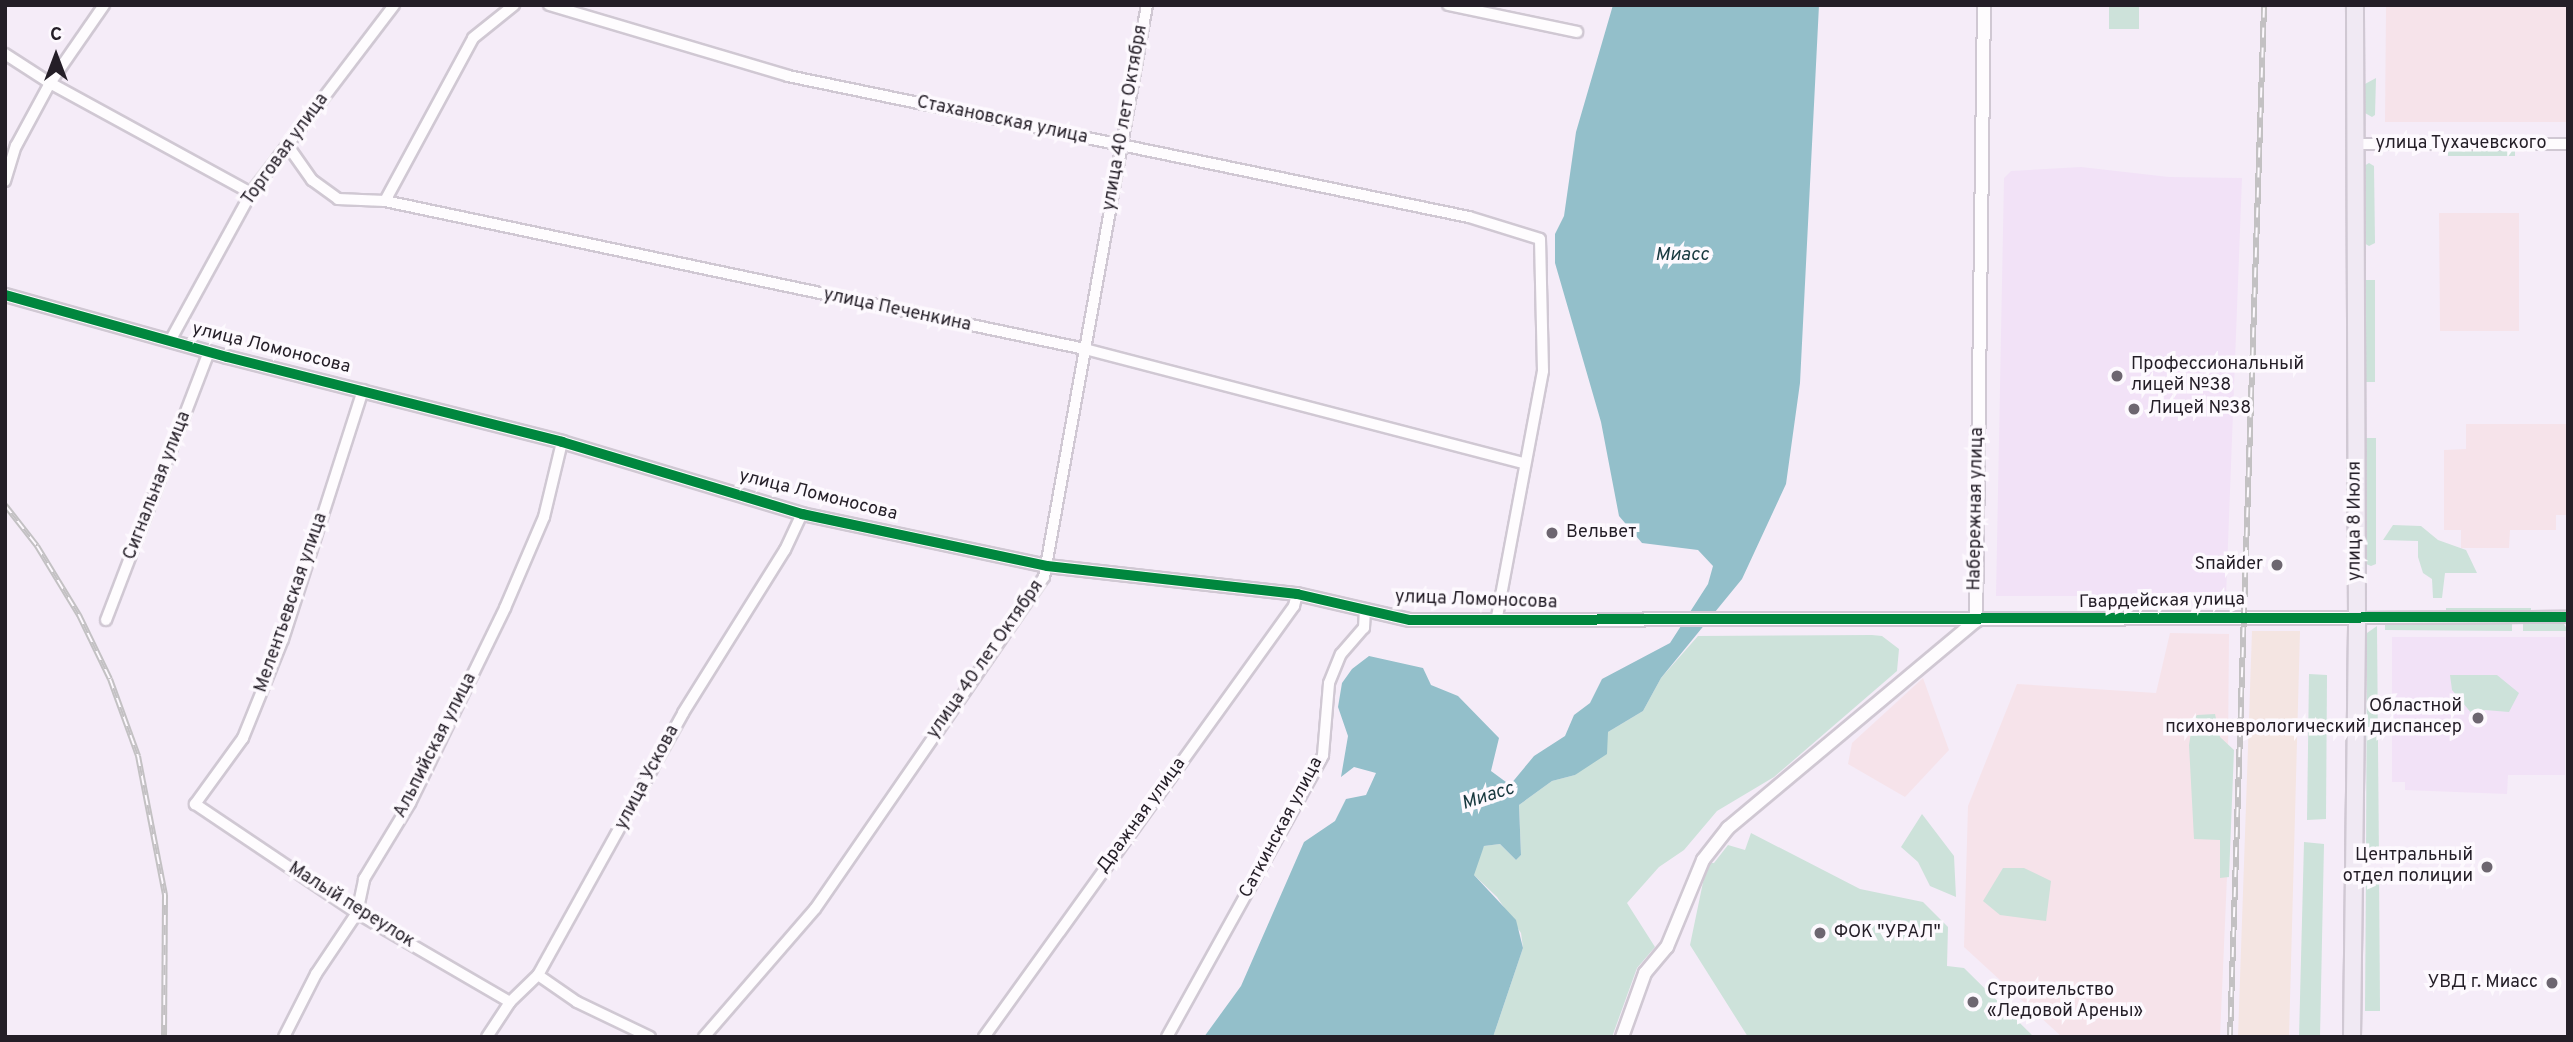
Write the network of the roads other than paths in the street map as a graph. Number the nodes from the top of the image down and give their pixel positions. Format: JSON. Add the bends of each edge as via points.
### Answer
{"nodes":[{"id":1,"x":104,"y":5,"type":"edge"},
{"id":2,"x":394,"y":5,"type":"edge"},
{"id":3,"x":514,"y":5,"type":"edge"},
{"id":4,"x":549,"y":5,"type":"edge"},
{"id":5,"x":1147,"y":5,"type":"edge"},
{"id":6,"x":1448,"y":5,"type":"edge"},
{"id":7,"x":1984,"y":5,"type":"edge"},
{"id":8,"x":2355,"y":5,"type":"edge"},
{"id":9,"x":1577,"y":32,"type":"dead end"},
{"id":10,"x":5,"y":54,"type":"edge"},
{"id":11,"x":50,"y":83,"type":"junction"},
{"id":12,"x":2568,"y":144,"type":"edge"},
{"id":13,"x":1121,"y":145,"type":"junction"},
{"id":14,"x":2354,"y":145,"type":"junction"},
{"id":15,"x":288,"y":146,"type":"junction"},
{"id":16,"x":5,"y":181,"type":"edge"},
{"id":17,"x":251,"y":193,"type":"junction"},
{"id":18,"x":385,"y":201,"type":"junction"},
{"id":19,"x":5,"y":295,"type":"edge"},
{"id":20,"x":170,"y":341,"type":"junction"},
{"id":21,"x":1085,"y":349,"type":"junction"},
{"id":22,"x":209,"y":352,"type":"junction"},
{"id":23,"x":363,"y":390,"type":"junction"},
{"id":24,"x":562,"y":442,"type":"junction"},
{"id":25,"x":1524,"y":463,"type":"junction"},
{"id":26,"x":802,"y":514,"type":"junction"},
{"id":27,"x":1046,"y":566,"type":"junction"},
{"id":28,"x":1297,"y":594,"type":"junction"},
{"id":29,"x":1365,"y":611,"type":"junction"},
{"id":30,"x":2568,"y":617,"type":"edge"},
{"id":31,"x":2357,"y":618,"type":"junction"},
{"id":32,"x":106,"y":620,"type":"dead end"},
{"id":33,"x":1496,"y":621,"type":"junction"},
{"id":34,"x":1976,"y":621,"type":"junction"},
{"id":35,"x":1756,"y":622,"type":"joint"},
{"id":36,"x":195,"y":804,"type":"joint"},
{"id":37,"x":358,"y":913,"type":"junction"},
{"id":38,"x":538,"y":975,"type":"junction"},
{"id":39,"x":510,"y":1003,"type":"junction"},
{"id":40,"x":284,"y":1037,"type":"edge"},
{"id":41,"x":487,"y":1037,"type":"edge"},
{"id":42,"x":650,"y":1037,"type":"edge"},
{"id":43,"x":704,"y":1037,"type":"edge"},
{"id":44,"x":984,"y":1037,"type":"edge"},
{"id":45,"x":1167,"y":1037,"type":"edge"},
{"id":46,"x":1622,"y":1037,"type":"edge"},
{"id":47,"x":2352,"y":1037,"type":"edge"}],
"edges":[{"from":1,"to":11,"type":"street"},
{"from":2,"to":15,"type":"street","name":"Торговая улица"},
{"from":3,"to":18,"type":"street","via":[[473,38]]},
{"from":4,"to":13,"type":"street","name":"Стахановская улица","via":[[788,76]]},
{"from":5,"to":13,"type":"street","name":"улица 40 лет Октября"},
{"from":6,"to":9,"type":"street"},
{"from":7,"to":34,"type":"street","name":"Набережная улица"},
{"from":8,"to":14,"type":"main road","name":"улица 8 Июля"},
{"from":10,"to":11,"type":"street"},
{"from":11,"to":16,"type":"street","via":[[16,146]]},
{"from":11,"to":17,"type":"street"},
{"from":12,"to":14,"type":"street","name":"улица Тухачевского"},
{"from":13,"to":21,"type":"street","name":"улица 40 лет Октября"},
{"from":13,"to":25,"type":"street","name":"Стахановская улица","via":[[1469,217],[1540,239],[1543,370]]},
{"from":14,"to":31,"type":"main road","name":"улица 8 Июля"},
{"from":15,"to":17,"type":"street","name":"Торговая улица"},
{"from":15,"to":18,"type":"street","name":"улица Печенкина","via":[[312,180],[338,199]]},
{"from":17,"to":20,"type":"street","name":"Торговая улица"},
{"from":18,"to":21,"type":"street","name":"улица Печенкина"},
{"from":19,"to":20,"type":"street","name":"улица Ломоносова"},
{"from":20,"to":22,"type":"street","name":"улица Ломоносова"},
{"from":21,"to":25,"type":"street","name":"улица Печенкина"},
{"from":21,"to":27,"type":"street","name":"улица 40 лет Октября"},
{"from":22,"to":23,"type":"street","name":"улица Ломоносова"},
{"from":22,"to":32,"type":"street","name":"Сигнальная улица"},
{"from":23,"to":24,"type":"street","name":"улица Ломоносова"},
{"from":23,"to":36,"type":"street","name":"Мелентьевская улица","via":[[283,639],[248,726]]},
{"from":24,"to":26,"type":"street","name":"улица Ломоносова"},
{"from":24,"to":37,"type":"street","name":"Альпийская улица","via":[[544,517],[505,608],[410,803],[364,879]]},
{"from":25,"to":33,"type":"street"},
{"from":26,"to":27,"type":"street","name":"улица Ломоносова"},
{"from":26,"to":38,"type":"street","name":"улица Ускова","via":[[785,550],[683,713]]},
{"from":27,"to":28,"type":"street","name":"улица Ломоносова"},
{"from":27,"to":43,"type":"street","name":"улица 40 лет Октября","via":[[1044,577],[979,675],[815,909]]},
{"from":28,"to":29,"type":"street","name":"улица Ломоносова"},
{"from":28,"to":44,"type":"street","name":"Дражная улица","via":[[1293,606]]},
{"from":29,"to":33,"type":"street","name":"улица Ломоносова","via":[[1410,620]]},
{"from":29,"to":45,"type":"street","name":"Саткинская улица","via":[[1364,628],[1341,654],[1329,683],[1323,755]]},
{"from":30,"to":31,"type":"street","name":"Гвардейская улица"},
{"from":31,"to":34,"type":"street","name":"Гвардейская улица"},
{"from":31,"to":47,"type":"main road","name":"улица 8 Июля"},
{"from":33,"to":35,"type":"street","name":"улица Ломоносова"},
{"from":34,"to":35,"type":"street","name":"Гвардейская улица"},
{"from":34,"to":46,"type":"street","via":[[1728,828],[1703,860],[1667,947],[1646,973]]},
{"from":36,"to":37,"type":"street","name":"Малый переулок"},
{"from":37,"to":39,"type":"street","name":"Малый переулок"},
{"from":37,"to":40,"type":"street","name":"Альпийская улица","via":[[316,974]]},
{"from":38,"to":39,"type":"street","name":"улица Ускова"},
{"from":38,"to":42,"type":"street","via":[[578,1002]]},
{"from":39,"to":41,"type":"street","name":"улица Ускова"}]}
